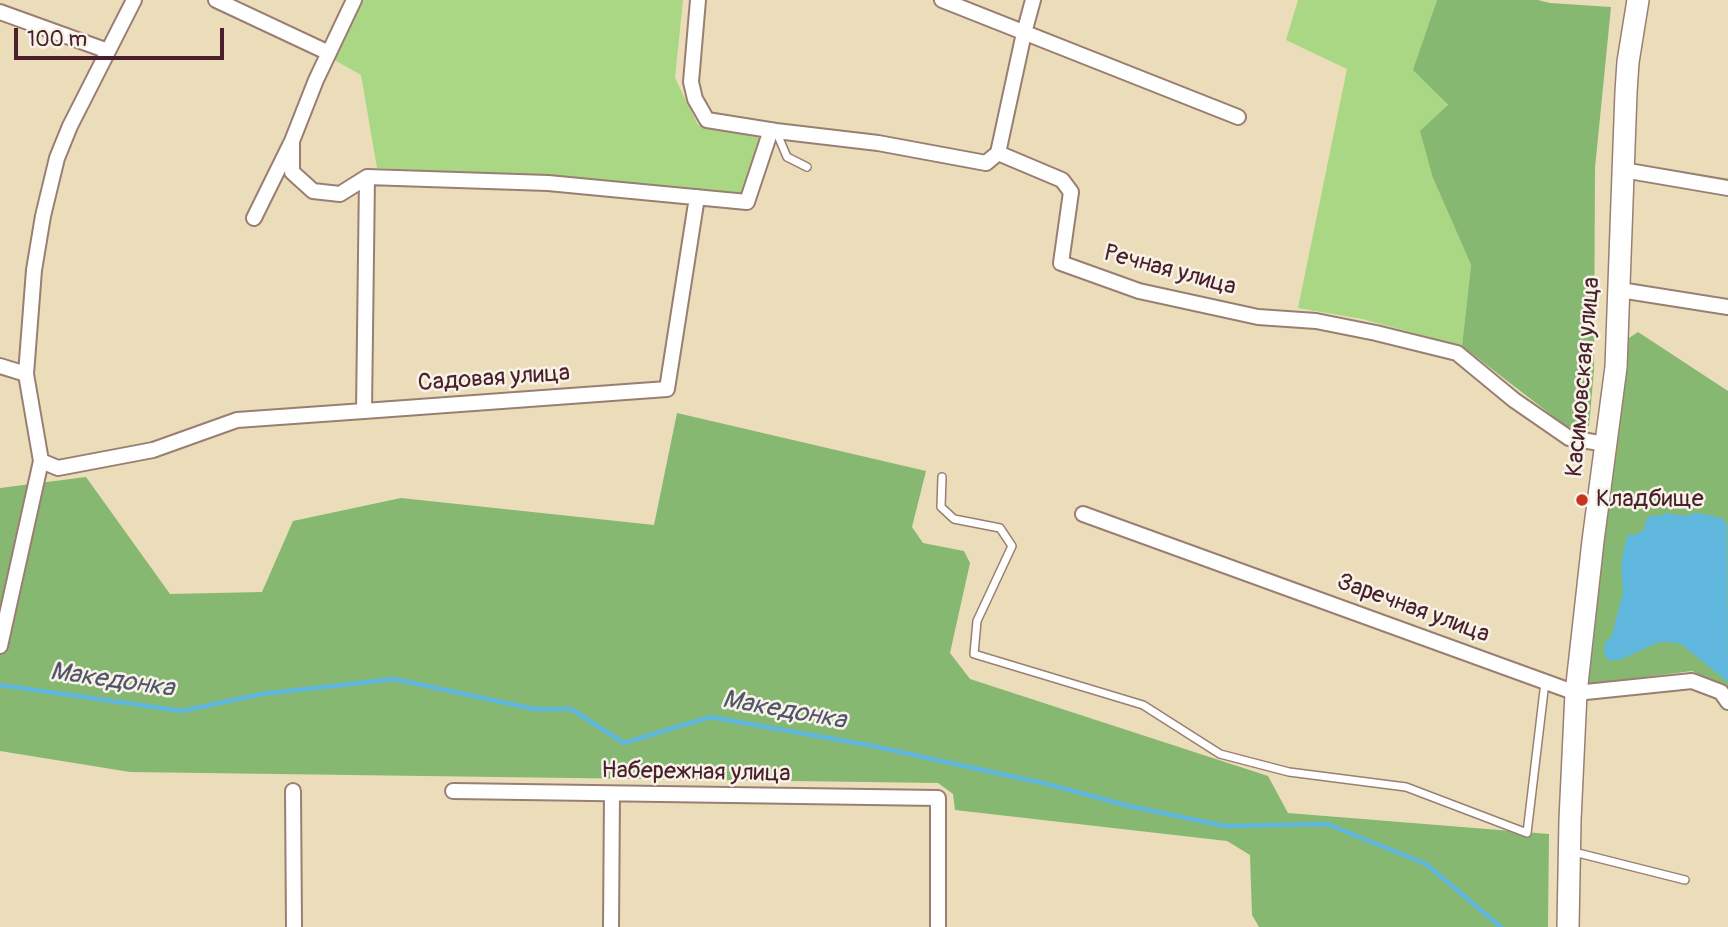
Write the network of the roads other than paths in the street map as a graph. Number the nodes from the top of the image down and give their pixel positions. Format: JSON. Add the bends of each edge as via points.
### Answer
{"nodes":[{"id":1,"x":134,"y":0,"type":"edge"},
{"id":2,"x":216,"y":0,"type":"edge"},
{"id":3,"x":354,"y":0,"type":"edge"},
{"id":4,"x":698,"y":0,"type":"edge"},
{"id":5,"x":942,"y":0,"type":"edge"},
{"id":6,"x":1033,"y":0,"type":"edge"},
{"id":7,"x":1638,"y":0,"type":"edge"},
{"id":8,"x":0,"y":12,"type":"edge"},
{"id":9,"x":1024,"y":33,"type":"junction"},
{"id":10,"x":108,"y":51,"type":"junction"},
{"id":11,"x":329,"y":53,"type":"junction"},
{"id":12,"x":1238,"y":117,"type":"dead end"},
{"id":13,"x":773,"y":130,"type":"junction"},
{"id":14,"x":292,"y":141,"type":"junction"},
{"id":15,"x":998,"y":153,"type":"junction"},
{"id":16,"x":807,"y":167,"type":"dead end"},
{"id":17,"x":1623,"y":170,"type":"junction"},
{"id":18,"x":367,"y":177,"type":"junction"},
{"id":19,"x":1728,"y":188,"type":"edge"},
{"id":20,"x":697,"y":197,"type":"junction"},
{"id":21,"x":254,"y":218,"type":"dead end"},
{"id":22,"x":1620,"y":290,"type":"junction"},
{"id":23,"x":1728,"y":307,"type":"edge"},
{"id":24,"x":0,"y":366,"type":"edge"},
{"id":25,"x":26,"y":374,"type":"junction"},
{"id":26,"x":364,"y":411,"type":"junction"},
{"id":27,"x":1606,"y":444,"type":"junction"},
{"id":28,"x":41,"y":461,"type":"junction"},
{"id":29,"x":942,"y":477,"type":"dead end"},
{"id":30,"x":1083,"y":513,"type":"dead end"},
{"id":31,"x":0,"y":646,"type":"edge"},
{"id":32,"x":1545,"y":681,"type":"junction"},
{"id":33,"x":1576,"y":693,"type":"junction"},
{"id":34,"x":1728,"y":702,"type":"edge"},
{"id":35,"x":293,"y":790,"type":"dead end"},
{"id":36,"x":453,"y":792,"type":"dead end"},
{"id":37,"x":612,"y":794,"type":"junction"},
{"id":38,"x":1570,"y":851,"type":"junction"},
{"id":39,"x":1685,"y":880,"type":"dead end"},
{"id":40,"x":293,"y":927,"type":"edge"},
{"id":41,"x":611,"y":927,"type":"edge"},
{"id":42,"x":938,"y":927,"type":"edge"},
{"id":43,"x":1568,"y":927,"type":"edge"}],
"edges":[{"from":1,"to":10,"type":"street"},
{"from":2,"to":11,"type":"street"},
{"from":3,"to":11,"type":"street"},
{"from":4,"to":13,"type":"street","via":[[691,82],[707,120]]},
{"from":5,"to":9,"type":"street"},
{"from":6,"to":9,"type":"street"},
{"from":7,"to":17,"type":"main road","name":"Касимовская улица","via":[[1628,62]]},
{"from":8,"to":10,"type":"street"},
{"from":9,"to":12,"type":"street"},
{"from":9,"to":15,"type":"street"},
{"from":10,"to":25,"type":"street","via":[[57,158],[34,270]]},
{"from":11,"to":14,"type":"street"},
{"from":13,"to":15,"type":"street","via":[[986,163]]},
{"from":13,"to":16,"type":"lane","via":[[787,157]]},
{"from":13,"to":20,"type":"street","via":[[747,202]]},
{"from":14,"to":18,"type":"street","via":[[292,172],[313,191],[340,194]]},
{"from":14,"to":21,"type":"street"},
{"from":15,"to":27,"type":"street","name":"Речная улица","via":[[1062,180],[1071,192],[1061,263],[1139,291],[1258,317],[1316,321],[1457,353],[1569,438]]},
{"from":17,"to":19,"type":"street"},
{"from":17,"to":22,"type":"main road","name":"Касимовская улица"},
{"from":18,"to":20,"type":"street","via":[[548,183]]},
{"from":18,"to":26,"type":"street"},
{"from":20,"to":26,"type":"street","name":"Садовая улица","via":[[667,389]]},
{"from":22,"to":23,"type":"street"},
{"from":22,"to":27,"type":"main road","name":"Касимовская улица"},
{"from":24,"to":25,"type":"street"},
{"from":25,"to":28,"type":"street"},
{"from":26,"to":28,"type":"street","via":[[237,420],[153,450],[58,468]]},
{"from":27,"to":33,"type":"main road","name":"Касимовская улица"},
{"from":28,"to":31,"type":"street"},
{"from":29,"to":32,"type":"lane","via":[[941,507],[954,519],[1000,528],[1012,546],[977,621],[974,654],[1143,705],[1220,754],[1289,772],[1406,787],[1527,832]]},
{"from":30,"to":32,"type":"street","name":"Заречная улица"},
{"from":32,"to":33,"type":"street","name":"Заречная улица"},
{"from":33,"to":34,"type":"street","name":"Заречная улица","via":[[1692,681],[1721,692]]},
{"from":33,"to":38,"type":"main road","name":"Касимовская улица"},
{"from":35,"to":40,"type":"street"},
{"from":36,"to":37,"type":"street","name":"Набережная улица"},
{"from":37,"to":41,"type":"street"},
{"from":37,"to":42,"type":"street","name":"Набережная улица","via":[[938,799]]},
{"from":38,"to":39,"type":"lane"},
{"from":38,"to":43,"type":"main road","name":"Касимовская улица"}]}
